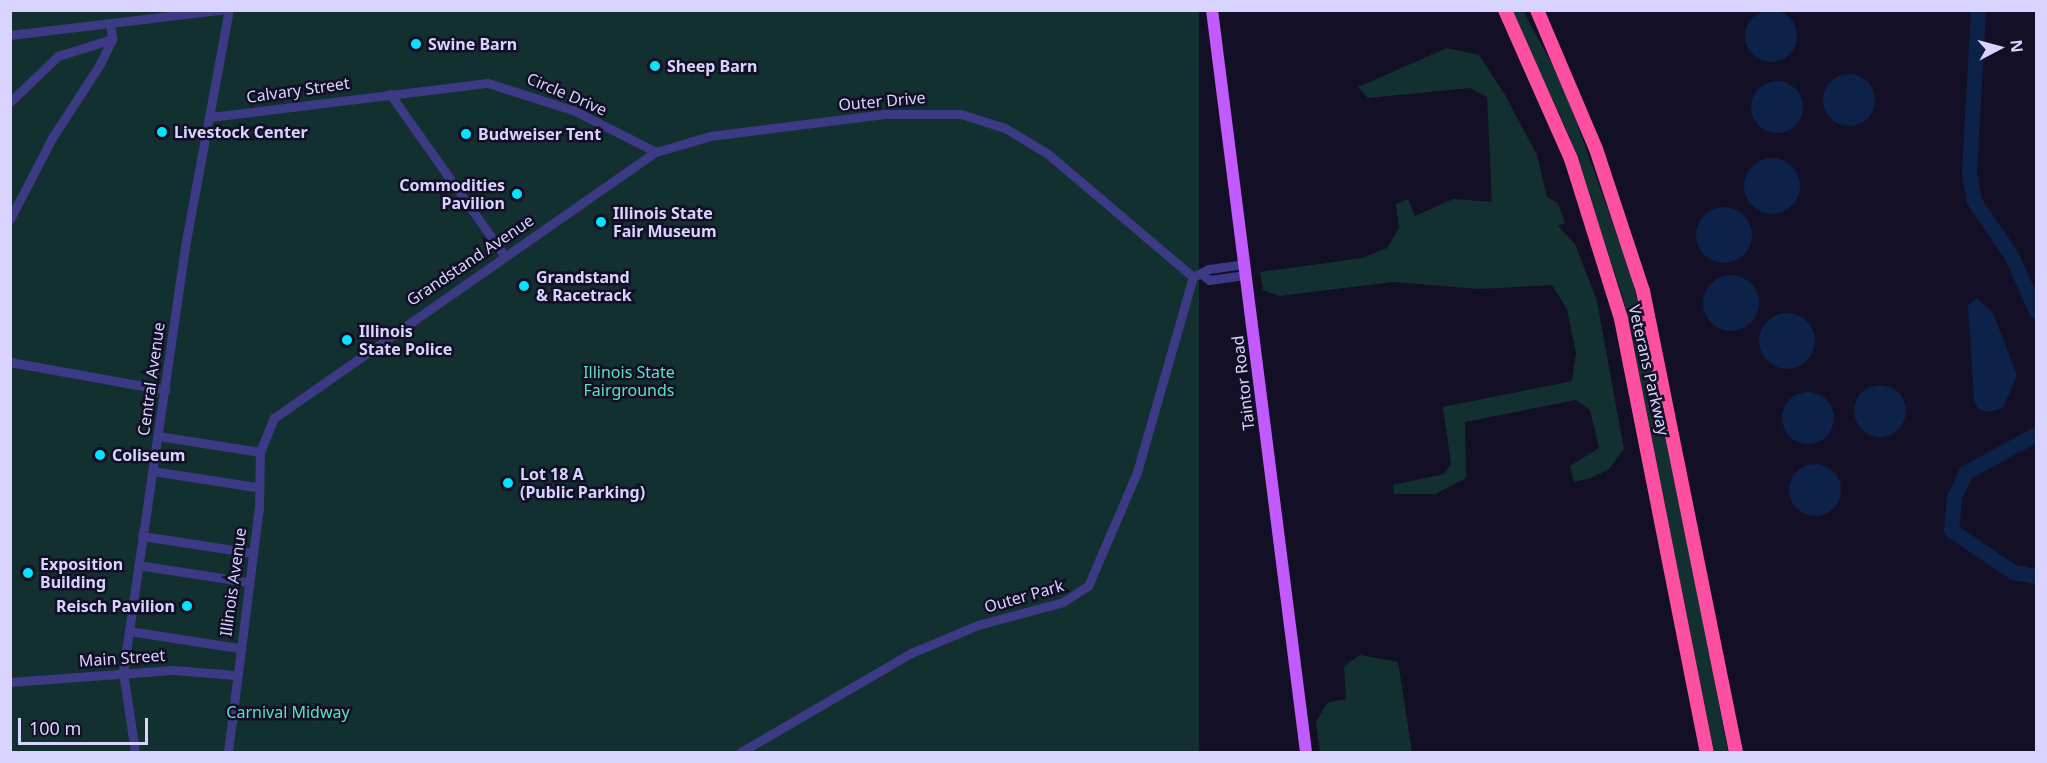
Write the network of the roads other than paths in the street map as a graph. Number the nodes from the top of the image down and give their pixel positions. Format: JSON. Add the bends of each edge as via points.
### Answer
{"nodes":[{"id":1,"x":221,"y":10,"type":"edge"},
{"id":2,"x":229,"y":10,"type":"edge"},
{"id":3,"x":1212,"y":10,"type":"edge"},
{"id":4,"x":1505,"y":10,"type":"edge"},
{"id":5,"x":1528,"y":10,"type":"edge"},
{"id":6,"x":1537,"y":10,"type":"edge"},
{"id":7,"x":110,"y":23,"type":"junction"},
{"id":8,"x":1543,"y":24,"type":"junction"},
{"id":9,"x":10,"y":35,"type":"edge"},
{"id":10,"x":112,"y":39,"type":"junction"},
{"id":11,"x":390,"y":94,"type":"junction"},
{"id":12,"x":10,"y":102,"type":"edge"},
{"id":13,"x":210,"y":117,"type":"junction"},
{"id":14,"x":656,"y":152,"type":"junction"},
{"id":15,"x":10,"y":219,"type":"edge"},
{"id":16,"x":504,"y":255,"type":"junction"},
{"id":17,"x":1245,"y":270,"type":"junction"},
{"id":18,"x":1198,"y":276,"type":"junction"},
{"id":19,"x":10,"y":362,"type":"edge"},
{"id":20,"x":165,"y":390,"type":"junction"},
{"id":21,"x":274,"y":418,"type":"joint"},
{"id":22,"x":158,"y":436,"type":"junction"},
{"id":23,"x":260,"y":452,"type":"junction"},
{"id":24,"x":152,"y":471,"type":"junction"},
{"id":25,"x":257,"y":487,"type":"junction"},
{"id":26,"x":142,"y":536,"type":"junction"},
{"id":27,"x":253,"y":553,"type":"junction"},
{"id":28,"x":138,"y":565,"type":"junction"},
{"id":29,"x":248,"y":582,"type":"junction"},
{"id":30,"x":129,"y":631,"type":"junction"},
{"id":31,"x":239,"y":648,"type":"junction"},
{"id":32,"x":123,"y":672,"type":"junction"},
{"id":33,"x":236,"y":675,"type":"junction"},
{"id":34,"x":10,"y":682,"type":"edge"},
{"id":35,"x":135,"y":753,"type":"edge"},
{"id":36,"x":228,"y":753,"type":"edge"},
{"id":37,"x":741,"y":753,"type":"edge"},
{"id":38,"x":1306,"y":753,"type":"edge"},
{"id":39,"x":1707,"y":753,"type":"edge"},
{"id":40,"x":1736,"y":753,"type":"edge"}],
"edges":[{"from":1,"to":7,"type":"street"},
{"from":2,"to":13,"type":"street","name":"Central Avenue"},
{"from":3,"to":17,"type":"main road","name":"Taintor Road"},
{"from":4,"to":39,"type":"highway","name":"Veterans Parkway","via":[[1571,159],[1621,319]]},
{"from":5,"to":8,"type":"highway"},
{"from":6,"to":8,"type":"highway","name":"Veterans Parkway"},
{"from":7,"to":9,"type":"street"},
{"from":7,"to":10,"type":"street"},
{"from":8,"to":40,"type":"highway","name":"Veterans Parkway","via":[[1608,180],[1646,301]]},
{"from":10,"to":12,"type":"street","via":[[58,56]]},
{"from":10,"to":15,"type":"street"},
{"from":11,"to":13,"type":"street","name":"Calvary Street"},
{"from":11,"to":14,"type":"street","name":"Circle Drive","via":[[508,86],[575,111]]},
{"from":11,"to":16,"type":"street"},
{"from":13,"to":20,"type":"street","name":"Central Avenue"},
{"from":14,"to":16,"type":"street","name":"Grandstand Avenue"},
{"from":14,"to":18,"type":"street","name":"Outer Drive","via":[[710,136],[885,114],[961,114],[1005,128],[1048,154]]},
{"from":16,"to":21,"type":"street","name":"Grandstand Avenue"},
{"from":17,"to":18,"type":"street","via":[[1209,268]]},
{"from":17,"to":38,"type":"main road","name":"Taintor Road"},
{"from":18,"to":37,"type":"street","name":"Outer Park","via":[[1137,472],[1088,586],[1064,602],[978,625],[911,653]]},
{"from":19,"to":20,"type":"street"},
{"from":20,"to":22,"type":"street","name":"Central Avenue"},
{"from":21,"to":23,"type":"street","name":"Illinois Avenue"},
{"from":22,"to":23,"type":"street"},
{"from":22,"to":24,"type":"street","name":"Central Avenue"},
{"from":23,"to":25,"type":"street","name":"Illinois Avenue"},
{"from":24,"to":25,"type":"street"},
{"from":24,"to":26,"type":"street","name":"Central Avenue"},
{"from":25,"to":27,"type":"street","name":"Illinois Avenue"},
{"from":26,"to":27,"type":"street"},
{"from":26,"to":28,"type":"street","name":"Central Avenue"},
{"from":27,"to":29,"type":"street","name":"Illinois Avenue"},
{"from":28,"to":29,"type":"street"},
{"from":28,"to":30,"type":"street","name":"Central Avenue"},
{"from":29,"to":31,"type":"street","name":"Illinois Avenue"},
{"from":30,"to":31,"type":"street"},
{"from":30,"to":32,"type":"street","name":"Central Avenue"},
{"from":31,"to":33,"type":"street","name":"Illinois Avenue"},
{"from":32,"to":33,"type":"street","name":"Main Street"},
{"from":32,"to":34,"type":"street","name":"Main Street"},
{"from":32,"to":35,"type":"street","name":"Central Avenue"},
{"from":33,"to":36,"type":"street","name":"Illinois Avenue"}]}
